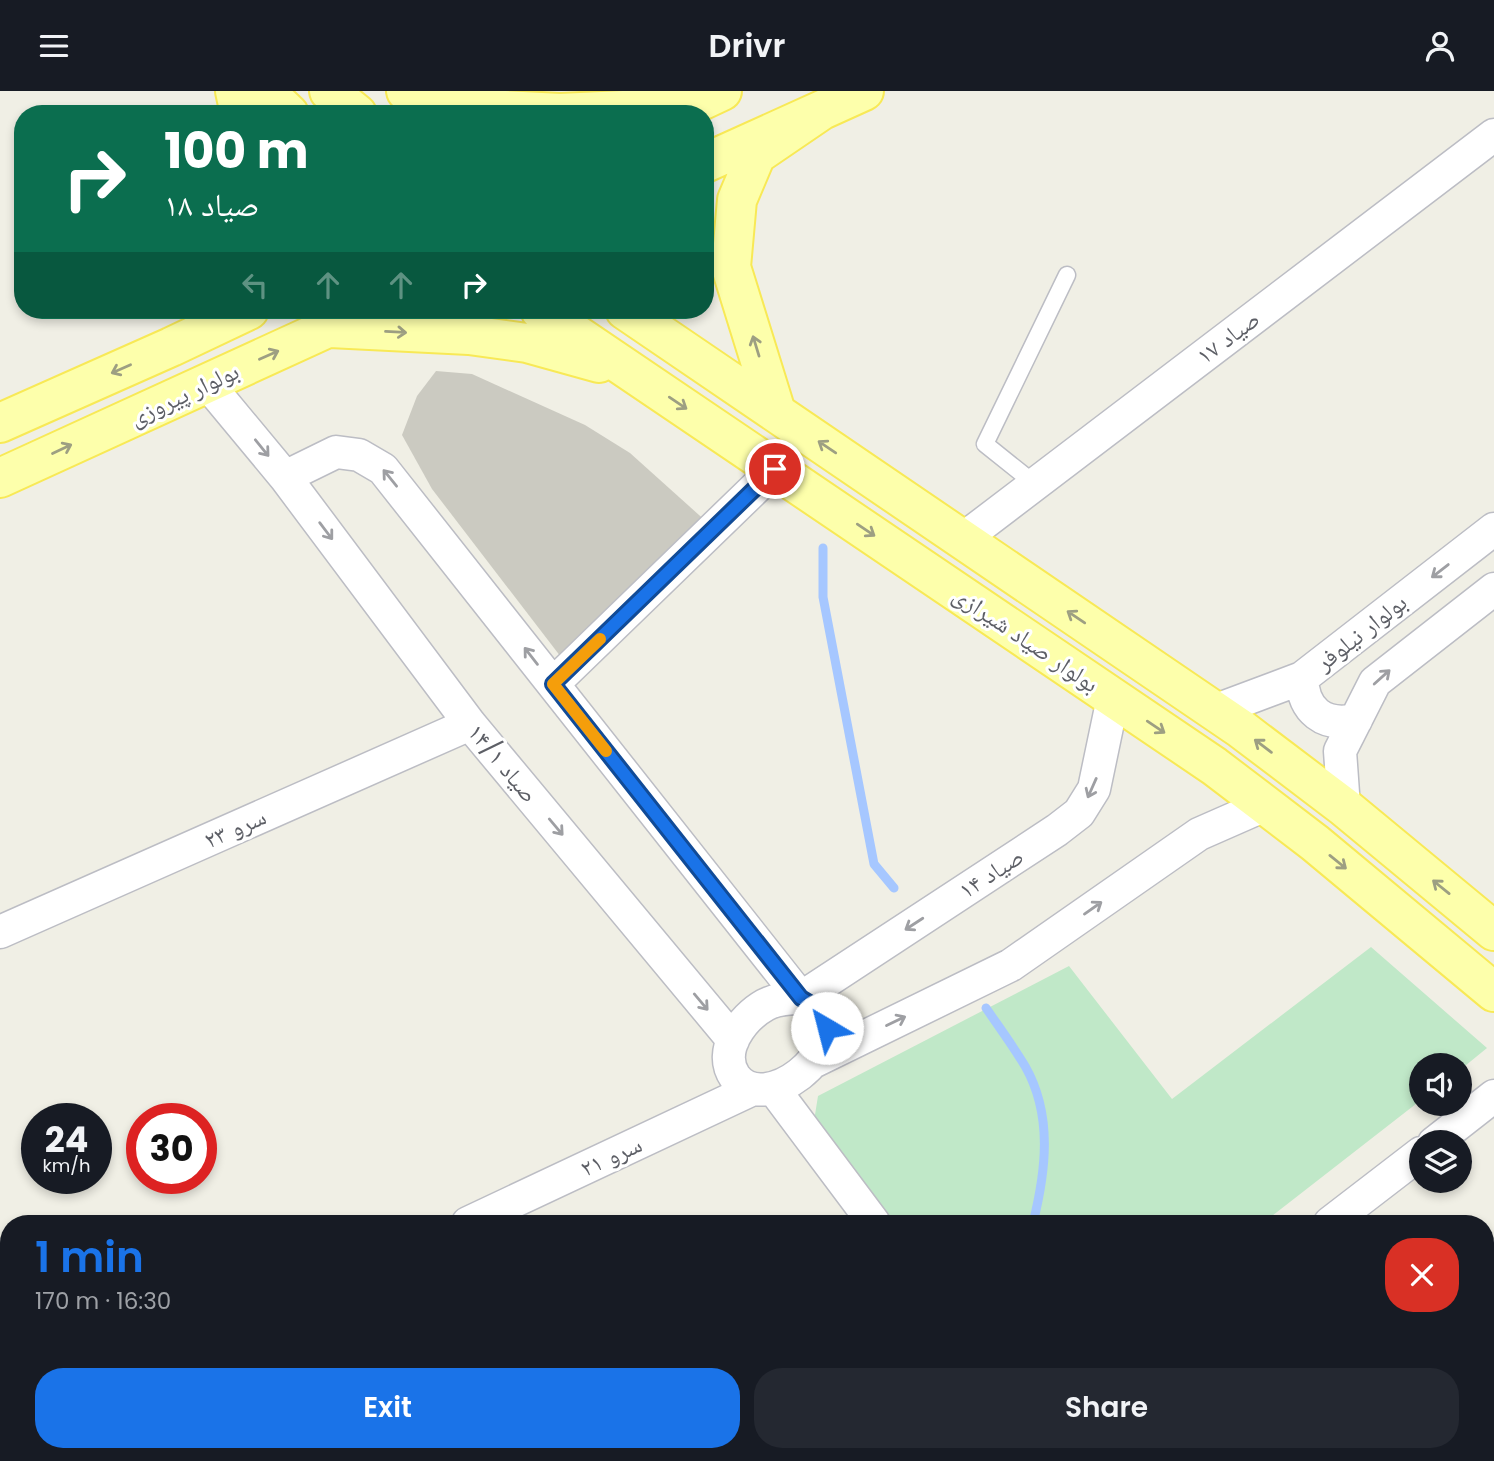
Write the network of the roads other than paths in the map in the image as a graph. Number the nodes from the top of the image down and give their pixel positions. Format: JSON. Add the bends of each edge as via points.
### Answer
{"nodes":[{"id":1,"x":265,"y":91,"type":"edge"},
{"id":2,"x":330,"y":91,"type":"edge"},
{"id":3,"x":406,"y":91,"type":"edge"},
{"id":4,"x":722,"y":91,"type":"edge"},
{"id":5,"x":864,"y":91,"type":"edge"},
{"id":6,"x":280,"y":105,"type":"edge"},
{"id":7,"x":346,"y":105,"type":"edge"},
{"id":8,"x":457,"y":105,"type":"edge"},
{"id":9,"x":691,"y":105,"type":"edge"},
{"id":10,"x":822,"y":110,"type":"junction"},
{"id":11,"x":1494,"y":135,"type":"edge"},
{"id":12,"x":714,"y":159,"type":"edge"},
{"id":13,"x":1067,"y":275,"type":"dead end"},
{"id":14,"x":190,"y":319,"type":"edge"},
{"id":15,"x":230,"y":319,"type":"edge"},
{"id":16,"x":348,"y":319,"type":"edge"},
{"id":17,"x":553,"y":319,"type":"edge"},
{"id":18,"x":638,"y":319,"type":"edge"},
{"id":19,"x":328,"y":328,"type":"junction"},
{"id":20,"x":170,"y":347,"type":"junction"},
{"id":21,"x":632,"y":372,"type":"junction"},
{"id":22,"x":207,"y":383,"type":"junction"},
{"id":23,"x":776,"y":412,"type":"junction"},
{"id":24,"x":0,"y":423,"type":"edge"},
{"id":25,"x":775,"y":469,"type":"junction"},
{"id":26,"x":285,"y":477,"type":"junction"},
{"id":27,"x":0,"y":478,"type":"edge"},
{"id":28,"x":1035,"y":484,"type":"junction"},
{"id":29,"x":1494,"y":529,"type":"edge"},
{"id":30,"x":963,"y":539,"type":"junction"},
{"id":31,"x":1494,"y":589,"type":"edge"},
{"id":32,"x":1302,"y":678,"type":"junction"},
{"id":33,"x":553,"y":684,"type":"junction"},
{"id":34,"x":1113,"y":698,"type":"junction"},
{"id":35,"x":1214,"y":711,"type":"junction"},
{"id":36,"x":1356,"y":720,"type":"junction"},
{"id":37,"x":470,"y":724,"type":"junction"},
{"id":38,"x":1265,"y":804,"type":"junction"},
{"id":39,"x":1343,"y":807,"type":"junction"},
{"id":40,"x":1494,"y":931,"type":"edge"},
{"id":41,"x":0,"y":932,"type":"edge"},
{"id":42,"x":1494,"y":992,"type":"edge"},
{"id":43,"x":801,"y":998,"type":"junction"},
{"id":44,"x":733,"y":1040,"type":"junction"},
{"id":45,"x":813,"y":1062,"type":"junction"},
{"id":46,"x":763,"y":1089,"type":"junction"},
{"id":47,"x":1494,"y":1096,"type":"edge"},
{"id":48,"x":1451,"y":1130,"type":"edge"},
{"id":49,"x":1409,"y":1162,"type":"edge"},
{"id":50,"x":486,"y":1215,"type":"edge"},
{"id":51,"x":867,"y":1215,"type":"edge"},
{"id":52,"x":1340,"y":1215,"type":"edge"}],
"edges":[{"from":1,"to":6,"type":"main road"},
{"from":2,"to":7,"type":"main road"},
{"from":3,"to":8,"type":"main road"},
{"from":4,"to":9,"type":"main road"},
{"from":5,"to":10,"type":"main road"},
{"from":10,"to":12,"type":"main road"},
{"from":23,"to":10,"type":"main road","one_way":true,"via":[[732,267],[737,200],[756,155]]},
{"from":11,"to":28,"type":"street","name":"صیاد ۱۷"},
{"from":13,"to":28,"type":"lane","via":[[985,444]]},
{"from":14,"to":20,"type":"main road"},
{"from":15,"to":20,"type":"main road","name":"بولوار پیروزی"},
{"from":16,"to":19,"type":"main road","name":"بولوار پیروزی"},
{"from":17,"to":21,"type":"main road","name":"بولوار صیاد شیرازی"},
{"from":18,"to":23,"type":"main road","name":"بولوار صیاد شیرازی"},
{"from":19,"to":21,"type":"main road","one_way":true,"via":[[470,335],[527,343]]},
{"from":22,"to":19,"type":"main road","name":"بولوار پیروزی","one_way":true},
{"from":20,"to":24,"type":"main road","name":"بولوار پیروزی","one_way":true},
{"from":21,"to":25,"type":"main road","name":"بولوار صیاد شیرازی","one_way":true},
{"from":22,"to":26,"type":"street","name":"صیاد ۱۴/۱","one_way":true},
{"from":27,"to":22,"type":"main road","name":"بولوار پیروزی","one_way":true},
{"from":30,"to":23,"type":"main road","name":"بولوار صیاد شیرازی","one_way":true},
{"from":25,"to":33,"type":"street"},
{"from":25,"to":34,"type":"main road","name":"بولوار صیاد شیرازی","one_way":true},
{"from":33,"to":26,"type":"street","one_way":true,"via":[[383,469],[359,455],[336,452]]},
{"from":26,"to":37,"type":"street","name":"صیاد ۱۴/۱","one_way":true},
{"from":28,"to":30,"type":"street","name":"صیاد ۱۷"},
{"from":29,"to":32,"type":"street","name":"بولوار نیلوفر","one_way":true},
{"from":35,"to":30,"type":"main road","name":"بولوار صیاد شیرازی","one_way":true},
{"from":36,"to":31,"type":"street","one_way":true,"via":[[1375,682]]},
{"from":32,"to":35,"type":"street","name":"بولوار نیلوفر"},
{"from":32,"to":36,"type":"street","via":[[1306,701],[1322,718],[1345,723]]},
{"from":33,"to":43,"type":"street"},
{"from":34,"to":38,"type":"main road","name":"بولوار صیاد شیرازی","one_way":true},
{"from":34,"to":43,"type":"street","name":"صیاد ۱۴","one_way":true,"via":[[1094,789],[1079,813]]},
{"from":39,"to":35,"type":"main road","name":"بولوار صیاد شیرازی","one_way":true},
{"from":36,"to":39,"type":"street","via":[[1340,751]]},
{"from":37,"to":41,"type":"street","name":"سرو ۲۳"},
{"from":37,"to":44,"type":"street","name":"صیاد ۱۴/۱","one_way":true},
{"from":38,"to":42,"type":"main road","name":"بولوار صیاد شیرازی","one_way":true},
{"from":45,"to":38,"type":"street","one_way":true,"via":[[1011,965],[1199,834]]},
{"from":40,"to":39,"type":"main road","name":"بولوار صیاد شیرازی","one_way":true},
{"from":43,"to":44,"type":"street","via":[[765,1005],[741,1025]]},
{"from":43,"to":45,"type":"street","via":[[819,1009],[827,1028]]},
{"from":44,"to":46,"type":"street","via":[[728,1059],[736,1078]]},
{"from":45,"to":46,"type":"street","via":[[789,1082]]},
{"from":46,"to":50,"type":"street","name":"سرو ۲۱"},
{"from":46,"to":51,"type":"street"},
{"from":47,"to":48,"type":"street"},
{"from":49,"to":52,"type":"street"}]}
